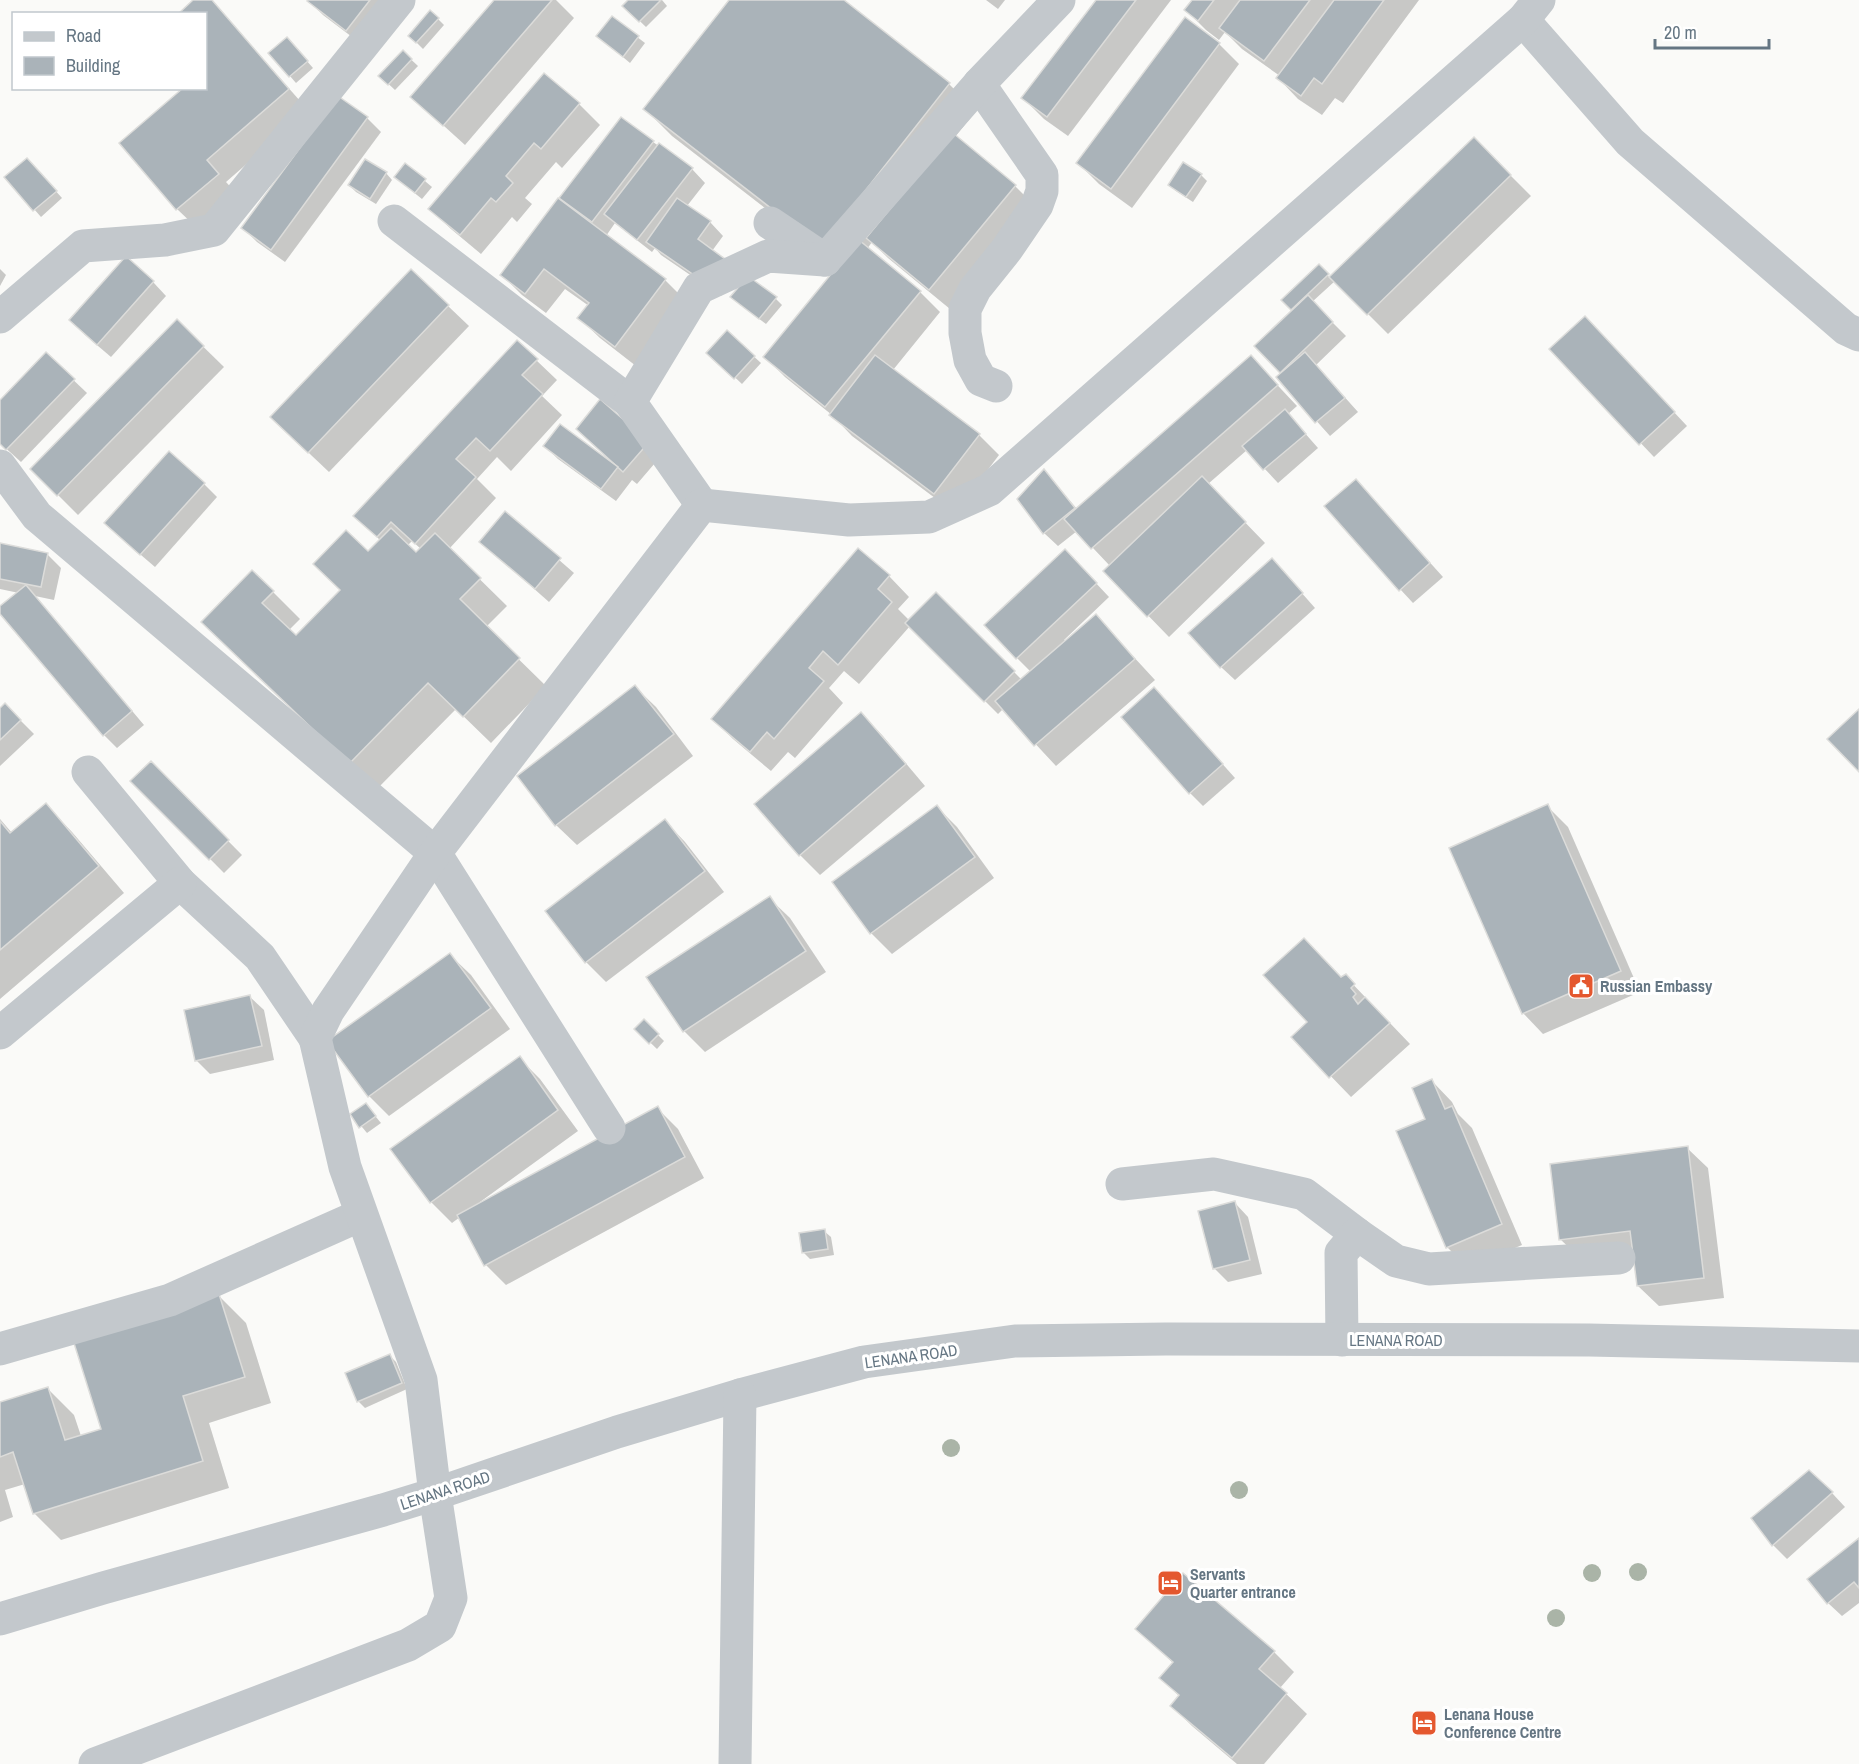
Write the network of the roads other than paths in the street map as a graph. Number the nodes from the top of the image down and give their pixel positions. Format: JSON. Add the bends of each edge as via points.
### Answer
{"nodes":[{"id":1,"x":399,"y":0,"type":"edge"},
{"id":2,"x":1059,"y":0,"type":"edge"},
{"id":3,"x":1531,"y":10,"type":"edge"},
{"id":4,"x":979,"y":84,"type":"junction"},
{"id":5,"x":394,"y":221,"type":"dead end"},
{"id":6,"x":770,"y":223,"type":"dead end"},
{"id":7,"x":825,"y":260,"type":"junction"},
{"id":8,"x":0,"y":317,"type":"edge"},
{"id":9,"x":1859,"y":335,"type":"edge"},
{"id":10,"x":996,"y":386,"type":"dead end"},
{"id":11,"x":630,"y":402,"type":"junction"},
{"id":12,"x":0,"y":466,"type":"edge"},
{"id":13,"x":702,"y":505,"type":"junction"},
{"id":14,"x":88,"y":772,"type":"dead end"},
{"id":15,"x":435,"y":853,"type":"junction"},
{"id":16,"x":180,"y":883,"type":"junction"},
{"id":17,"x":0,"y":1033,"type":"edge"},
{"id":18,"x":315,"y":1038,"type":"junction"},
{"id":19,"x":609,"y":1128,"type":"dead end"},
{"id":20,"x":1122,"y":1184,"type":"dead end"},
{"id":21,"x":361,"y":1215,"type":"junction"},
{"id":22,"x":1357,"y":1234,"type":"junction"},
{"id":23,"x":1619,"y":1258,"type":"dead end"},
{"id":24,"x":1342,"y":1340,"type":"junction"},
{"id":25,"x":1859,"y":1346,"type":"edge"},
{"id":26,"x":0,"y":1349,"type":"edge"},
{"id":27,"x":740,"y":1395,"type":"junction"},
{"id":28,"x":435,"y":1494,"type":"junction"},
{"id":29,"x":0,"y":1619,"type":"edge"},
{"id":30,"x":95,"y":1764,"type":"edge"},
{"id":31,"x":735,"y":1764,"type":"edge"}],
"edges":[{"from":1,"to":8,"type":"street","via":[[214,230],[165,240],[83,246]]},
{"from":2,"to":4,"type":"street"},
{"from":3,"to":9,"type":"street","via":[[1630,142],[1846,329]]},
{"from":3,"to":13,"type":"street","via":[[989,490],[929,517],[849,520]]},
{"from":4,"to":7,"type":"street"},
{"from":4,"to":10,"type":"street","via":[[1042,175],[1037,205],[965,309],[970,360],[981,380]]},
{"from":5,"to":11,"type":"street"},
{"from":6,"to":7,"type":"street"},
{"from":7,"to":11,"type":"street","via":[[768,256],[699,288]]},
{"from":11,"to":13,"type":"street"},
{"from":12,"to":15,"type":"street","via":[[37,516]]},
{"from":13,"to":15,"type":"street"},
{"from":14,"to":16,"type":"street"},
{"from":15,"to":18,"type":"street","via":[[328,1011]]},
{"from":15,"to":19,"type":"street"},
{"from":16,"to":17,"type":"street"},
{"from":16,"to":18,"type":"street","via":[[260,957]]},
{"from":18,"to":21,"type":"street","via":[[345,1167]]},
{"from":20,"to":22,"type":"street","via":[[1214,1174],[1304,1194]]},
{"from":21,"to":26,"type":"street","via":[[170,1300]]},
{"from":21,"to":28,"type":"street","via":[[421,1380]]},
{"from":22,"to":23,"type":"street","via":[[1396,1261],[1429,1269]]},
{"from":22,"to":24,"type":"street","via":[[1341,1253]]},
{"from":24,"to":25,"type":"street","name":"LENANA ROAD"},
{"from":24,"to":27,"type":"street","name":"LENANA ROAD","via":[[1015,1341],[864,1362]]},
{"from":27,"to":28,"type":"street","name":"LENANA ROAD"},
{"from":27,"to":31,"type":"street"},
{"from":28,"to":29,"type":"street","name":"LENANA ROAD"},
{"from":28,"to":30,"type":"street","via":[[451,1598],[440,1626],[408,1646]]}]}
